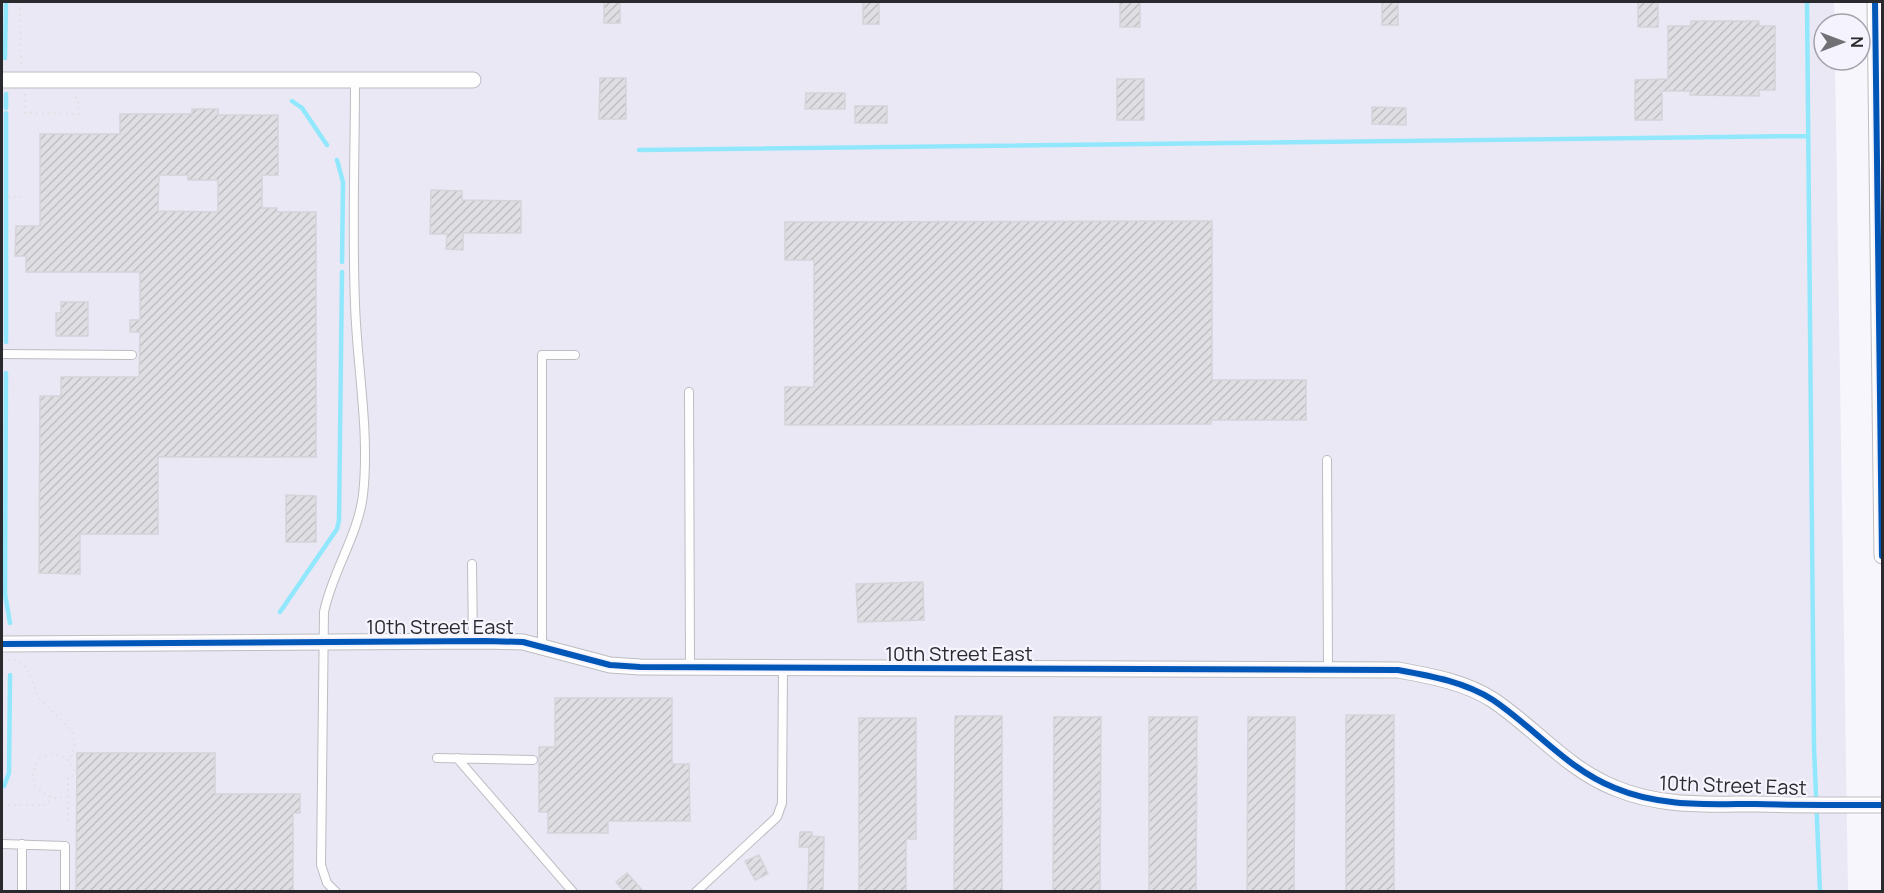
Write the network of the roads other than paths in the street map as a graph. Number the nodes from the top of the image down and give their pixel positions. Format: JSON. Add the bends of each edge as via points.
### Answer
{"nodes":[{"id":1,"x":1875,"y":2,"type":"edge"},
{"id":2,"x":2,"y":80,"type":"edge"},
{"id":3,"x":356,"y":80,"type":"junction"},
{"id":4,"x":474,"y":80,"type":"dead end"},
{"id":5,"x":2,"y":354,"type":"edge"},
{"id":6,"x":132,"y":355,"type":"dead end"},
{"id":7,"x":575,"y":355,"type":"dead end"},
{"id":8,"x":689,"y":392,"type":"dead end"},
{"id":9,"x":1327,"y":460,"type":"dead end"},
{"id":10,"x":1882,"y":556,"type":"edge"},
{"id":11,"x":472,"y":564,"type":"dead end"},
{"id":12,"x":324,"y":642,"type":"junction"},
{"id":13,"x":473,"y":642,"type":"junction"},
{"id":14,"x":2,"y":644,"type":"edge"},
{"id":15,"x":542,"y":646,"type":"junction"},
{"id":16,"x":690,"y":668,"type":"junction"},
{"id":17,"x":783,"y":668,"type":"junction"},
{"id":18,"x":1328,"y":669,"type":"junction"},
{"id":19,"x":437,"y":758,"type":"dead end"},
{"id":20,"x":458,"y":758,"type":"junction"},
{"id":21,"x":533,"y":760,"type":"dead end"},
{"id":22,"x":1882,"y":805,"type":"edge"},
{"id":23,"x":2,"y":844,"type":"edge"},
{"id":24,"x":22,"y":844,"type":"junction"},
{"id":25,"x":22,"y":891,"type":"edge"},
{"id":26,"x":65,"y":891,"type":"edge"},
{"id":27,"x":336,"y":891,"type":"edge"},
{"id":28,"x":573,"y":891,"type":"edge"},
{"id":29,"x":696,"y":891,"type":"edge"}],
"edges":[{"from":1,"to":10,"type":"street"},
{"from":2,"to":3,"type":"street"},
{"from":3,"to":4,"type":"street"},
{"from":3,"to":12,"type":"lane","via":[[355,304],[364,481],[358,518],[327,595]]},
{"from":5,"to":6,"type":"lane"},
{"from":7,"to":15,"type":"lane","via":[[542,355]]},
{"from":8,"to":16,"type":"lane"},
{"from":9,"to":18,"type":"lane"},
{"from":11,"to":13,"type":"lane"},
{"from":12,"to":13,"type":"street","name":"10th Street East"},
{"from":12,"to":14,"type":"street","name":"10th Street East"},
{"from":12,"to":27,"type":"lane","via":[[321,865],[327,883]]},
{"from":13,"to":15,"type":"street","name":"10th Street East"},
{"from":15,"to":16,"type":"street","name":"10th Street East","via":[[610,665]]},
{"from":16,"to":17,"type":"street","name":"10th Street East"},
{"from":17,"to":18,"type":"street","name":"10th Street East"},
{"from":17,"to":29,"type":"lane","via":[[782,803],[777,816]]},
{"from":18,"to":22,"type":"street","name":"10th Street East","via":[[1398,670],[1475,690],[1493,700],[1578,770],[1653,801]]},
{"from":19,"to":20,"type":"lane"},
{"from":20,"to":21,"type":"lane"},
{"from":20,"to":28,"type":"lane"},
{"from":23,"to":24,"type":"lane"},
{"from":24,"to":25,"type":"lane"},
{"from":24,"to":26,"type":"lane","via":[[65,846]]}]}
